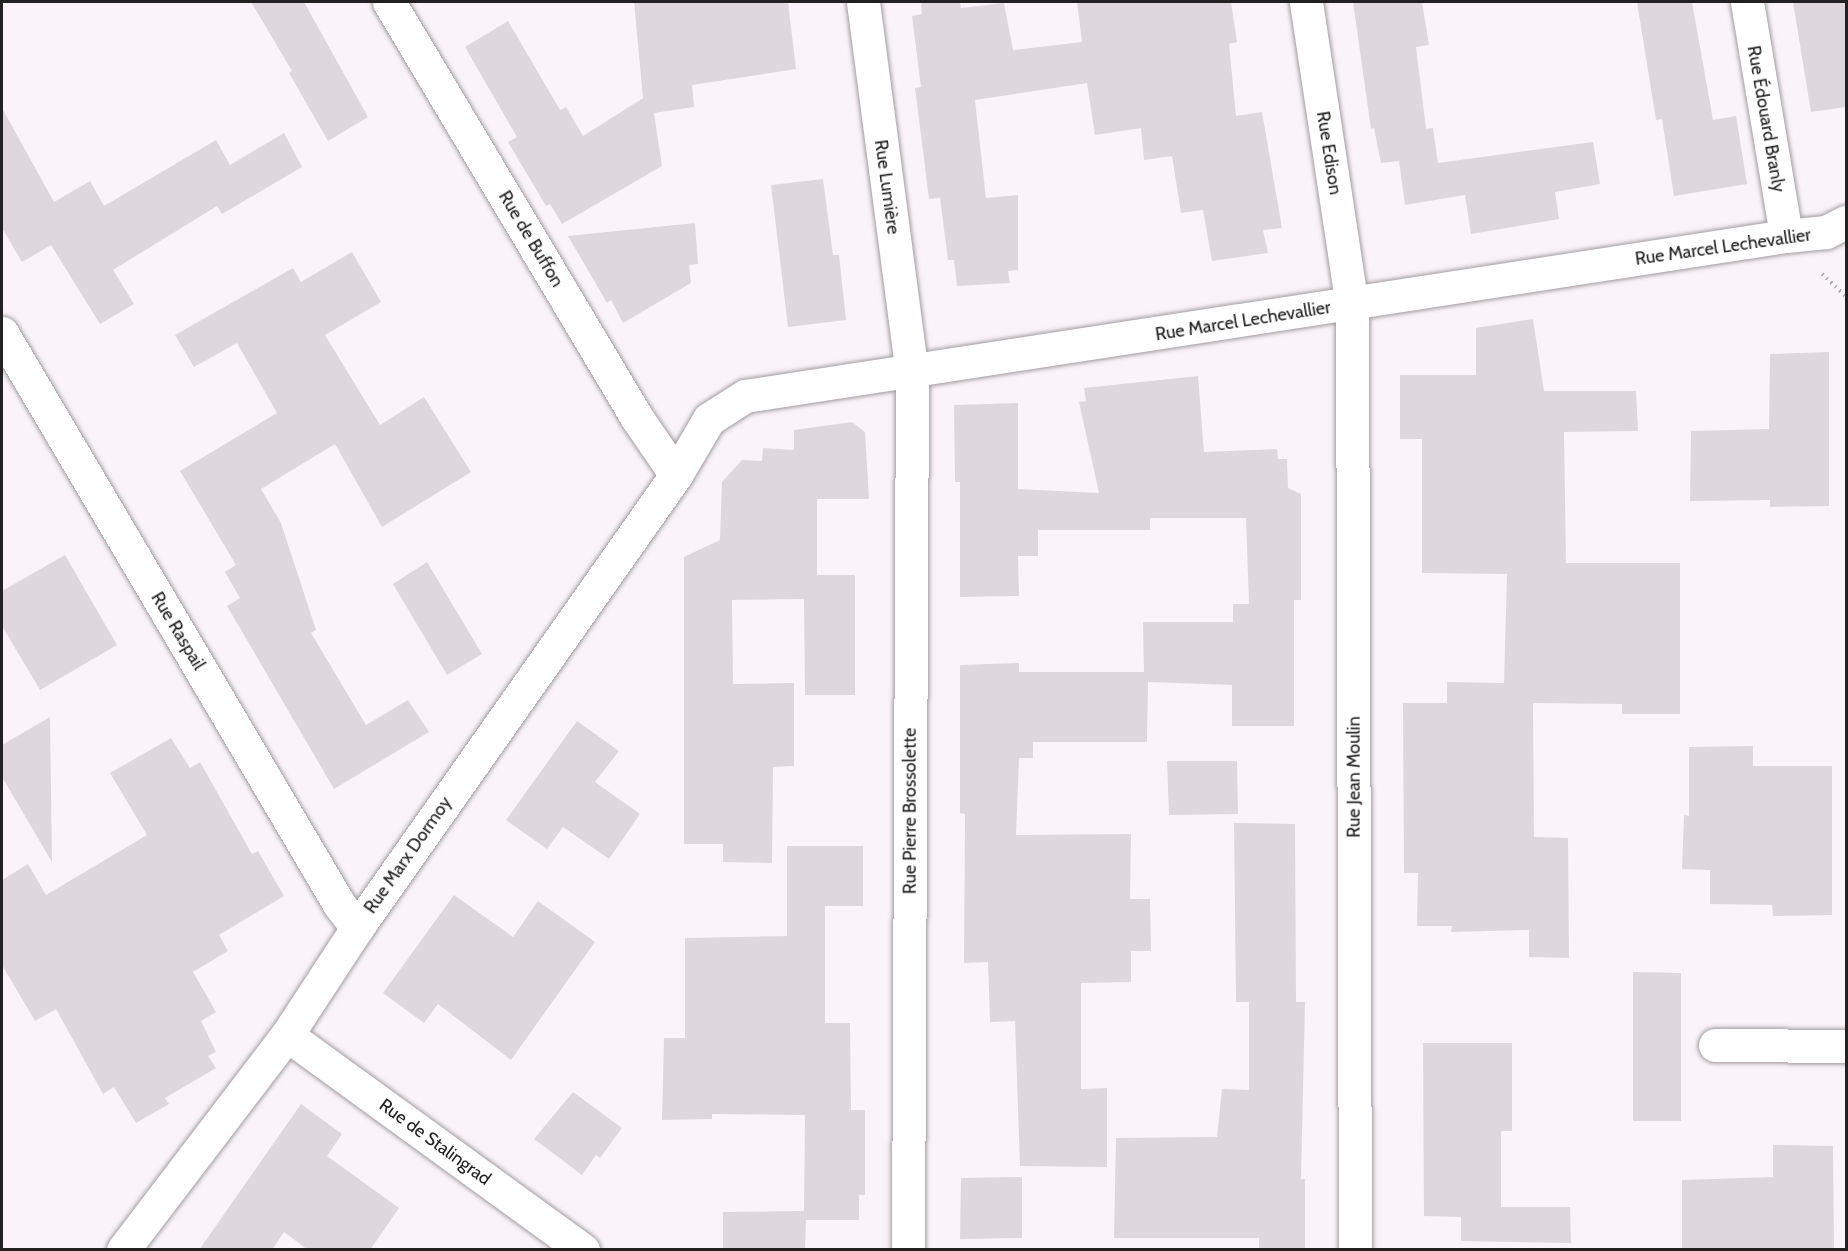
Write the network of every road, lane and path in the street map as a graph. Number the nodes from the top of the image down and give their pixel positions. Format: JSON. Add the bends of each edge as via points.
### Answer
{"nodes":[{"id":1,"x":389,"y":2,"type":"edge"},
{"id":2,"x":863,"y":2,"type":"edge"},
{"id":3,"x":1306,"y":2,"type":"edge"},
{"id":4,"x":1747,"y":2,"type":"edge"},
{"id":5,"x":1840,"y":233,"type":"edge"},
{"id":6,"x":1786,"y":236,"type":"junction"},
{"id":7,"x":1352,"y":304,"type":"junction"},
{"id":8,"x":2,"y":333,"type":"edge"},
{"id":9,"x":912,"y":372,"type":"junction"},
{"id":10,"x":681,"y":466,"type":"junction"},
{"id":11,"x":357,"y":928,"type":"junction"},
{"id":12,"x":287,"y":1035,"type":"junction"},
{"id":13,"x":1715,"y":1045,"type":"dead end"},
{"id":14,"x":1846,"y":1046,"type":"edge"},
{"id":15,"x":123,"y":1250,"type":"edge"},
{"id":16,"x":583,"y":1250,"type":"edge"},
{"id":17,"x":908,"y":1250,"type":"edge"},
{"id":18,"x":1355,"y":1250,"type":"edge"}],
"edges":[{"from":1,"to":10,"type":"street","name":"Rue de Buffon","via":[[637,418]]},
{"from":2,"to":9,"type":"street","name":"Rue Lumière"},
{"from":3,"to":7,"type":"street","name":"Rue Edison"},
{"from":4,"to":6,"type":"street","name":"Rue Édouard Branly"},
{"from":5,"to":6,"type":"street","name":"Rue Marcel Lechevallier"},
{"from":6,"to":7,"type":"street","name":"Rue Marcel Lechevallier"},
{"from":7,"to":9,"type":"street","name":"Rue Marcel Lechevallier"},
{"from":7,"to":18,"type":"street","name":"Rue Jean Moulin"},
{"from":8,"to":11,"type":"street","name":"Rue Raspail","via":[[339,904]]},
{"from":9,"to":10,"type":"street","name":"Rue Marcel Lechevallier","via":[[745,396],[709,419]]},
{"from":9,"to":17,"type":"street","name":"Rue Pierre Brossolette"},
{"from":10,"to":11,"type":"street","name":"Rue Marx Dormoy"},
{"from":11,"to":12,"type":"street","name":"Rue Marx Dormoy"},
{"from":12,"to":15,"type":"street","name":"Rue Marx Dormoy"},
{"from":12,"to":16,"type":"street","name":"Rue de Stalingrad"},
{"from":13,"to":14,"type":"street"}]}
